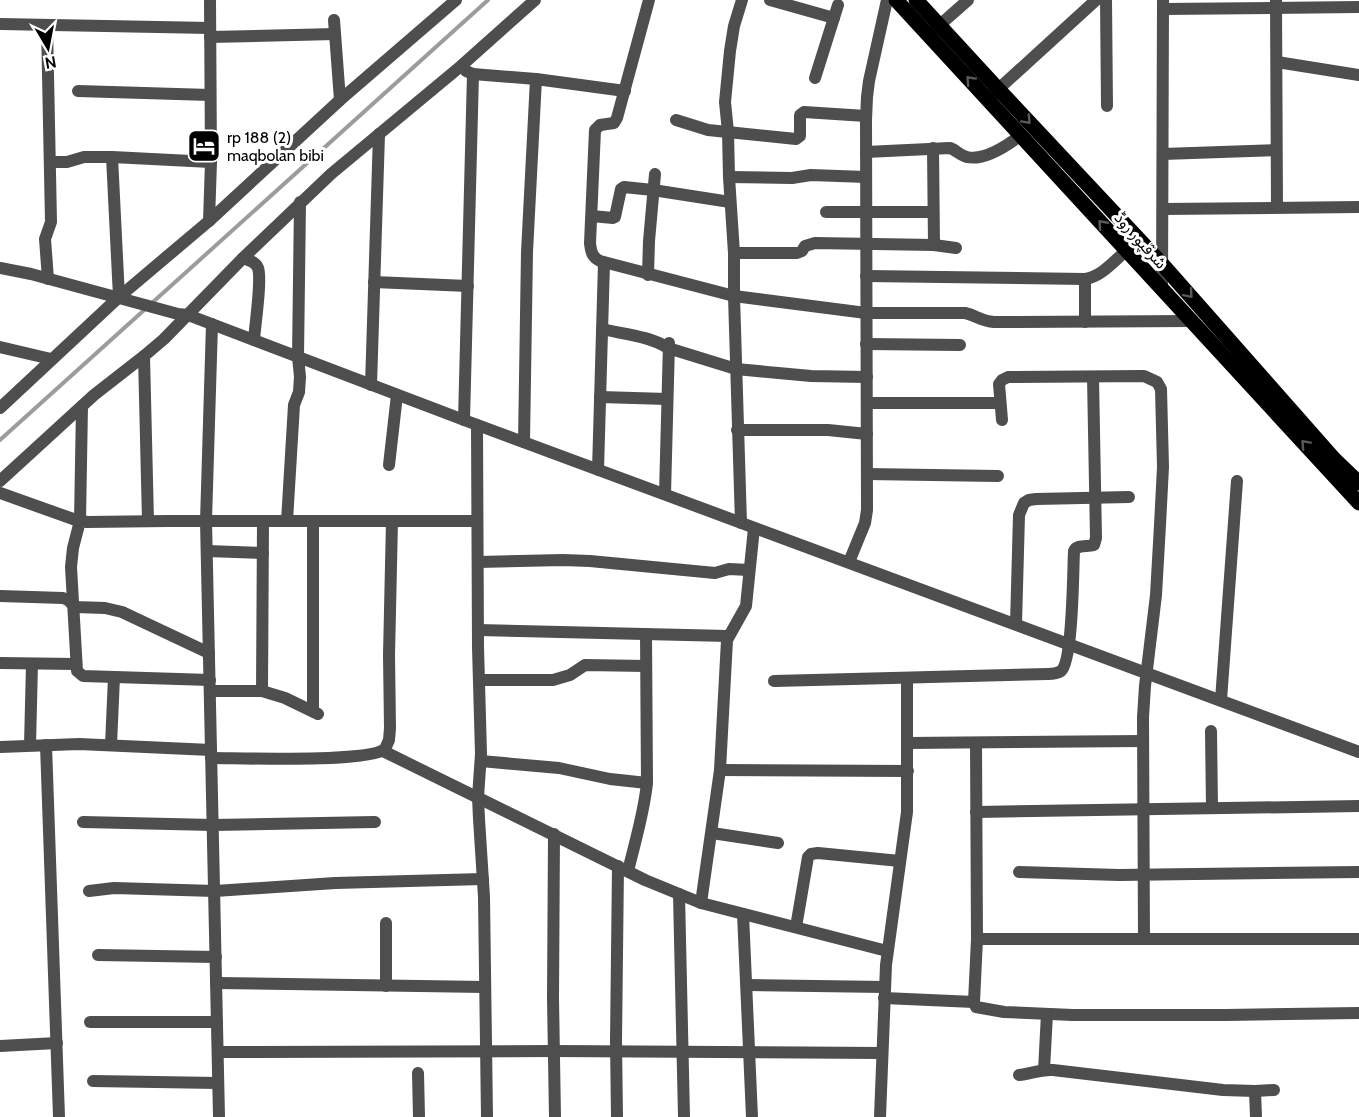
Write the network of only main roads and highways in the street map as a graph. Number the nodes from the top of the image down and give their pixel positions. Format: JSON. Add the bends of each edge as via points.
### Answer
{"nodes":[{"id":1,"x":896,"y":0,"type":"edge"},
{"id":2,"x":916,"y":0,"type":"edge"},
{"id":3,"x":934,"y":30,"type":"junction"},
{"id":4,"x":993,"y":94,"type":"junction"},
{"id":5,"x":1359,"y":483,"type":"edge"},
{"id":6,"x":1359,"y":503,"type":"edge"}],
"edges":[{"from":1,"to":3,"type":"main road","name":"شرقپور روڈ"},
{"from":2,"to":3,"type":"main road","name":"شرقپور روڈ"},
{"from":3,"to":4,"type":"main road","name":"شرقپور روڈ"},
{"from":4,"to":5,"type":"main road","name":"شرقپور روڈ","one_way":true,"via":[[1162,264]]},
{"from":6,"to":4,"type":"main road","name":"شرقپور روڈ","one_way":true,"via":[[1021,135]]}]}
